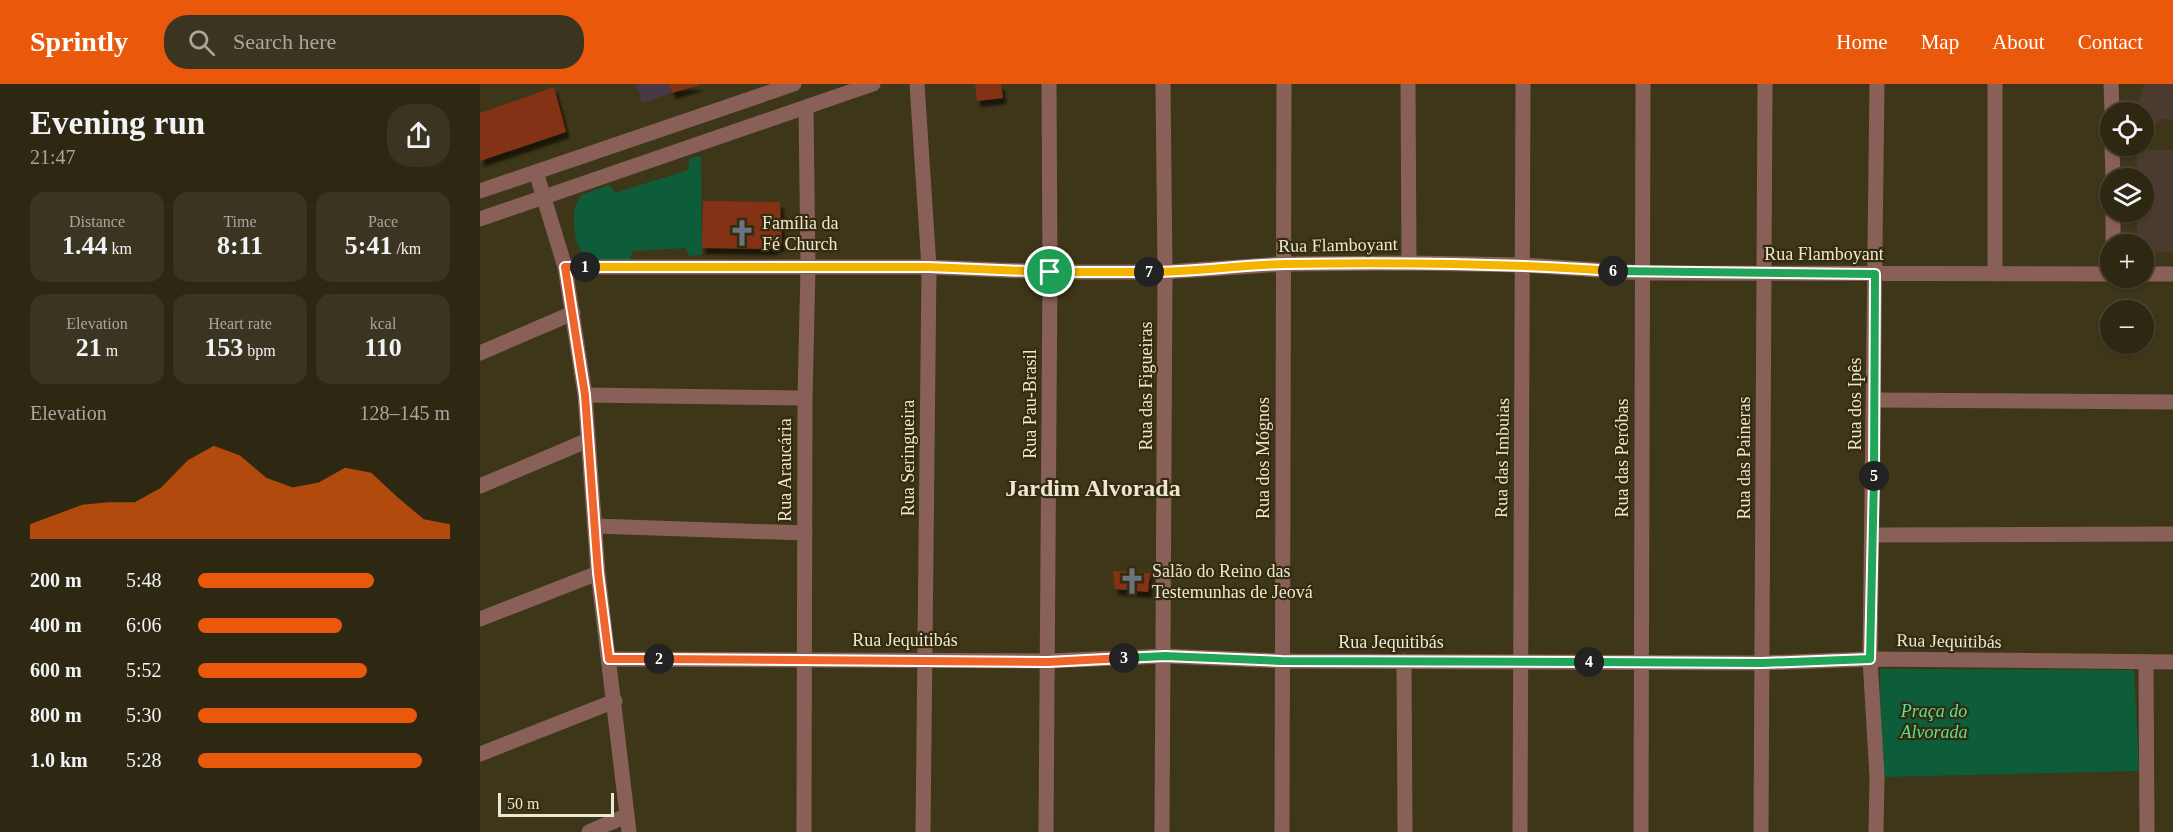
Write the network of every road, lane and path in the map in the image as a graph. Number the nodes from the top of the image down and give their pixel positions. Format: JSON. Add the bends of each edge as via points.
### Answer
{"nodes":[{"id":1,"x":794,"y":84,"type":"edge"},
{"id":2,"x":873,"y":84,"type":"edge"},
{"id":3,"x":917,"y":84,"type":"edge"},
{"id":4,"x":1049,"y":84,"type":"edge"},
{"id":5,"x":1163,"y":84,"type":"edge"},
{"id":6,"x":1284,"y":84,"type":"edge"},
{"id":7,"x":1408,"y":84,"type":"edge"},
{"id":8,"x":1523,"y":84,"type":"edge"},
{"id":9,"x":1643,"y":84,"type":"edge"},
{"id":10,"x":1765,"y":84,"type":"edge"},
{"id":11,"x":1877,"y":84,"type":"edge"},
{"id":12,"x":1995,"y":84,"type":"edge"},
{"id":13,"x":2112,"y":84,"type":"edge"},
{"id":14,"x":2112,"y":102,"type":"edge"},
{"id":15,"x":806,"y":107,"type":"junction"},
{"id":16,"x":667,"y":127,"type":"junction"},
{"id":17,"x":671,"y":152,"type":"junction"},
{"id":18,"x":536,"y":172,"type":"junction"},
{"id":19,"x":480,"y":191,"type":"edge"},
{"id":20,"x":543,"y":195,"type":"junction"},
{"id":21,"x":480,"y":219,"type":"edge"},
{"id":22,"x":1409,"y":263,"type":"junction"},
{"id":23,"x":1283,"y":264,"type":"junction"},
{"id":24,"x":1524,"y":265,"type":"junction"},
{"id":25,"x":565,"y":267,"type":"junction"},
{"id":26,"x":929,"y":267,"type":"junction"},
{"id":27,"x":808,"y":268,"type":"junction"},
{"id":28,"x":1050,"y":272,"type":"junction"},
{"id":29,"x":1165,"y":272,"type":"junction"},
{"id":30,"x":1643,"y":273,"type":"junction"},
{"id":31,"x":1765,"y":273,"type":"junction"},
{"id":32,"x":1875,"y":274,"type":"junction"},
{"id":33,"x":1995,"y":274,"type":"junction"},
{"id":34,"x":2100,"y":274,"type":"edge"},
{"id":35,"x":2154,"y":274,"type":"edge"},
{"id":36,"x":2173,"y":274,"type":"edge"},
{"id":37,"x":573,"y":313,"type":"junction"},
{"id":38,"x":480,"y":353,"type":"edge"},
{"id":39,"x":585,"y":395,"type":"junction"},
{"id":40,"x":805,"y":398,"type":"junction"},
{"id":41,"x":1874,"y":400,"type":"junction"},
{"id":42,"x":2173,"y":402,"type":"edge"},
{"id":43,"x":586,"y":441,"type":"junction"},
{"id":44,"x":480,"y":486,"type":"edge"},
{"id":45,"x":595,"y":526,"type":"junction"},
{"id":46,"x":805,"y":533,"type":"junction"},
{"id":47,"x":1873,"y":534,"type":"junction"},
{"id":48,"x":2173,"y":534,"type":"edge"},
{"id":49,"x":598,"y":573,"type":"junction"},
{"id":50,"x":480,"y":619,"type":"edge"},
{"id":51,"x":1165,"y":656,"type":"junction"},
{"id":52,"x":609,"y":659,"type":"junction"},
{"id":53,"x":926,"y":659,"type":"junction"},
{"id":54,"x":1870,"y":659,"type":"junction"},
{"id":55,"x":805,"y":660,"type":"junction"},
{"id":56,"x":1281,"y":661,"type":"junction"},
{"id":57,"x":1404,"y":661,"type":"junction"},
{"id":58,"x":1048,"y":662,"type":"junction"},
{"id":59,"x":1519,"y":662,"type":"junction"},
{"id":60,"x":1640,"y":662,"type":"junction"},
{"id":61,"x":2146,"y":662,"type":"junction"},
{"id":62,"x":2173,"y":662,"type":"edge"},
{"id":63,"x":1762,"y":663,"type":"junction"},
{"id":64,"x":615,"y":701,"type":"junction"},
{"id":65,"x":480,"y":754,"type":"edge"},
{"id":66,"x":626,"y":816,"type":"junction"},
{"id":67,"x":589,"y":832,"type":"edge"},
{"id":68,"x":629,"y":832,"type":"edge"},
{"id":69,"x":804,"y":832,"type":"edge"},
{"id":70,"x":923,"y":832,"type":"edge"},
{"id":71,"x":1046,"y":832,"type":"edge"},
{"id":72,"x":1162,"y":832,"type":"edge"},
{"id":73,"x":1282,"y":832,"type":"edge"},
{"id":74,"x":1405,"y":832,"type":"edge"},
{"id":75,"x":1520,"y":832,"type":"edge"},
{"id":76,"x":1641,"y":832,"type":"edge"},
{"id":77,"x":1761,"y":832,"type":"edge"},
{"id":78,"x":1876,"y":832,"type":"edge"},
{"id":79,"x":2147,"y":832,"type":"edge"}],
"edges":[{"from":1,"to":16,"type":"street"},
{"from":2,"to":15,"type":"street"},
{"from":3,"to":26,"type":"street","name":"Rua Seringueira"},
{"from":4,"to":28,"type":"street","name":"Rua Pau-Brasil"},
{"from":5,"to":29,"type":"street","name":"Rua das Figueiras"},
{"from":6,"to":23,"type":"street","name":"Rua dos Mógnos"},
{"from":7,"to":22,"type":"street"},
{"from":8,"to":24,"type":"street","name":"Rua das Imbuias"},
{"from":9,"to":30,"type":"street","name":"Rua das Peróbas"},
{"from":10,"to":31,"type":"street","name":"Rua das Paineras"},
{"from":11,"to":32,"type":"street","name":"Rua dos Ipês"},
{"from":12,"to":33,"type":"street"},
{"from":13,"to":14,"type":"street"},
{"from":15,"to":17,"type":"street"},
{"from":15,"to":27,"type":"street","name":"Rua Araucária"},
{"from":16,"to":17,"type":"street"},
{"from":16,"to":18,"type":"street"},
{"from":17,"to":20,"type":"street"},
{"from":18,"to":19,"type":"street"},
{"from":18,"to":20,"type":"street"},
{"from":20,"to":21,"type":"street"},
{"from":20,"to":25,"type":"street"},
{"from":22,"to":23,"type":"street","name":"Rua Flamboyant"},
{"from":22,"to":24,"type":"street","name":"Rua Flamboyant"},
{"from":23,"to":29,"type":"street","name":"Rua Flamboyant"},
{"from":23,"to":56,"type":"street","name":"Rua dos Mógnos"},
{"from":24,"to":30,"type":"street","name":"Rua Flamboyant"},
{"from":24,"to":59,"type":"street","name":"Rua das Imbuias"},
{"from":25,"to":27,"type":"street","name":"Rua Flamboyant"},
{"from":25,"to":37,"type":"street"},
{"from":26,"to":27,"type":"street","name":"Rua Flamboyant"},
{"from":26,"to":28,"type":"street","name":"Rua Flamboyant"},
{"from":26,"to":53,"type":"street","name":"Rua Seringueira"},
{"from":27,"to":40,"type":"street","name":"Rua Araucária"},
{"from":28,"to":29,"type":"street","name":"Rua Flamboyant"},
{"from":28,"to":58,"type":"street","name":"Rua Pau-Brasil"},
{"from":29,"to":51,"type":"street","name":"Rua das Figueiras"},
{"from":30,"to":31,"type":"street","name":"Rua Flamboyant"},
{"from":30,"to":60,"type":"street","name":"Rua das Peróbas"},
{"from":31,"to":32,"type":"street","name":"Rua Flamboyant"},
{"from":31,"to":63,"type":"street","name":"Rua das Paineras"},
{"from":32,"to":33,"type":"street","name":"Rua Flamboyant"},
{"from":32,"to":41,"type":"street","name":"Rua dos Ipês"},
{"from":33,"to":34,"type":"street","name":"Rua Flamboyant"},
{"from":35,"to":36,"type":"street"},
{"from":37,"to":38,"type":"street"},
{"from":37,"to":39,"type":"street"},
{"from":39,"to":40,"type":"street"},
{"from":39,"to":43,"type":"street"},
{"from":40,"to":46,"type":"street","name":"Rua Araucária"},
{"from":41,"to":42,"type":"street"},
{"from":41,"to":47,"type":"street","name":"Rua dos Ipês"},
{"from":43,"to":44,"type":"street"},
{"from":43,"to":45,"type":"street"},
{"from":45,"to":46,"type":"street"},
{"from":45,"to":49,"type":"street"},
{"from":46,"to":55,"type":"street","name":"Rua Araucária"},
{"from":47,"to":48,"type":"street"},
{"from":47,"to":54,"type":"street","name":"Rua dos Ipês"},
{"from":49,"to":50,"type":"street"},
{"from":49,"to":52,"type":"street"},
{"from":51,"to":56,"type":"street","name":"Rua Jequitibás"},
{"from":51,"to":58,"type":"street","name":"Rua Jequitibás"},
{"from":51,"to":72,"type":"street","name":"Rua das Figueiras"},
{"from":52,"to":55,"type":"street","name":"Rua Jequitibás"},
{"from":52,"to":64,"type":"street"},
{"from":53,"to":55,"type":"street","name":"Rua Jequitibás"},
{"from":53,"to":58,"type":"street","name":"Rua Jequitibás"},
{"from":53,"to":70,"type":"street","name":"Rua Seringueira"},
{"from":54,"to":61,"type":"street","name":"Rua Jequitibás"},
{"from":54,"to":63,"type":"street","name":"Rua Jequitibás"},
{"from":54,"to":78,"type":"street","name":"Rua dos Ipês"},
{"from":55,"to":69,"type":"street","name":"Rua Araucária"},
{"from":56,"to":57,"type":"street","name":"Rua Jequitibás"},
{"from":56,"to":73,"type":"street","name":"Rua dos Mógnos"},
{"from":57,"to":59,"type":"street","name":"Rua Jequitibás"},
{"from":57,"to":74,"type":"street"},
{"from":58,"to":71,"type":"street","name":"Rua Pau-Brasil"},
{"from":59,"to":60,"type":"street","name":"Rua Jequitibás"},
{"from":59,"to":75,"type":"street","name":"Rua das Imbuias"},
{"from":60,"to":63,"type":"street","name":"Rua Jequitibás"},
{"from":60,"to":76,"type":"street","name":"Rua das Peróbas"},
{"from":61,"to":62,"type":"street","name":"Rua Jequitibás"},
{"from":61,"to":79,"type":"street"},
{"from":63,"to":77,"type":"street","name":"Rua das Paineras"},
{"from":64,"to":65,"type":"street"},
{"from":64,"to":66,"type":"street"},
{"from":66,"to":67,"type":"street"},
{"from":66,"to":68,"type":"street"}]}
